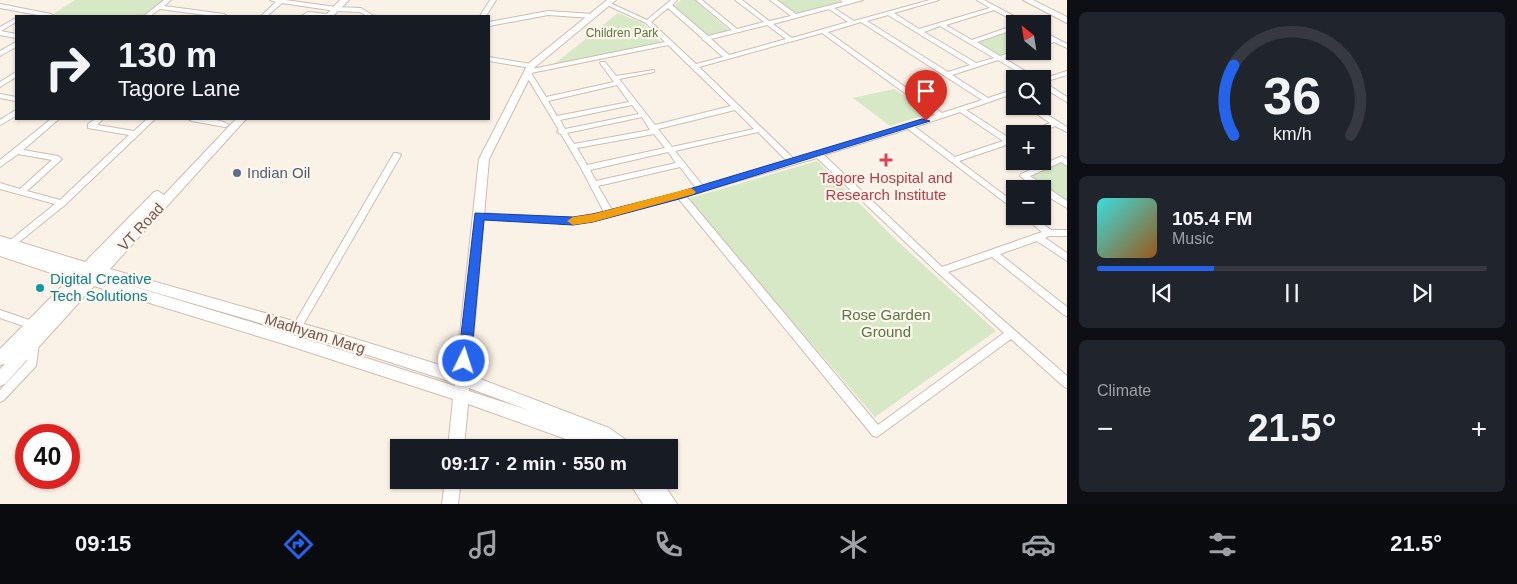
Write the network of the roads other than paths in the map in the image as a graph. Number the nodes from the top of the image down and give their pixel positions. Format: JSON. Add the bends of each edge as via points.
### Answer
{"nodes":[{"id":1,"x":11,"y":0,"type":"edge"},
{"id":2,"x":168,"y":0,"type":"edge"},
{"id":3,"x":273,"y":0,"type":"edge"},
{"id":4,"x":345,"y":0,"type":"edge"},
{"id":5,"x":354,"y":0,"type":"edge"},
{"id":6,"x":493,"y":0,"type":"edge"},
{"id":7,"x":674,"y":0,"type":"edge"},
{"id":8,"x":699,"y":0,"type":"edge"},
{"id":9,"x":738,"y":0,"type":"edge"},
{"id":10,"x":773,"y":0,"type":"edge"},
{"id":11,"x":860,"y":0,"type":"edge"},
{"id":12,"x":936,"y":0,"type":"edge"},
{"id":13,"x":980,"y":0,"type":"edge"},
{"id":14,"x":1027,"y":0,"type":"edge"},
{"id":15,"x":1037,"y":0,"type":"edge"},
{"id":16,"x":281,"y":1,"type":"junction"},
{"id":17,"x":845,"y":1,"type":"edge"},
{"id":18,"x":610,"y":2,"type":"edge"},
{"id":19,"x":922,"y":2,"type":"edge"},
{"id":20,"x":669,"y":5,"type":"junction"},
{"id":21,"x":160,"y":7,"type":"junction"},
{"id":22,"x":2,"y":8,"type":"edge"},
{"id":23,"x":829,"y":8,"type":"junction"},
{"id":24,"x":996,"y":8,"type":"junction"},
{"id":25,"x":340,"y":12,"type":"edge"},
{"id":26,"x":889,"y":13,"type":"junction"},
{"id":27,"x":25,"y":14,"type":"edge"},
{"id":28,"x":191,"y":14,"type":"edge"},
{"id":29,"x":38,"y":15,"type":"edge"},
{"id":30,"x":148,"y":15,"type":"edge"},
{"id":31,"x":208,"y":15,"type":"edge"},
{"id":32,"x":265,"y":15,"type":"edge"},
{"id":33,"x":369,"y":15,"type":"edge"},
{"id":34,"x":483,"y":15,"type":"edge"},
{"id":35,"x":1009,"y":15,"type":"edge"},
{"id":36,"x":1067,"y":15,"type":"edge"},
{"id":37,"x":592,"y":16,"type":"junction"},
{"id":38,"x":795,"y":16,"type":"junction"},
{"id":39,"x":1067,"y":20,"type":"edge"},
{"id":40,"x":15,"y":21,"type":"edge"},
{"id":41,"x":862,"y":21,"type":"junction"},
{"id":42,"x":648,"y":22,"type":"junction"},
{"id":43,"x":769,"y":23,"type":"junction"},
{"id":44,"x":853,"y":23,"type":"junction"},
{"id":45,"x":490,"y":24,"type":"edge"},
{"id":46,"x":942,"y":24,"type":"junction"},
{"id":47,"x":1006,"y":30,"type":"edge"},
{"id":48,"x":0,"y":31,"type":"edge"},
{"id":49,"x":736,"y":31,"type":"junction"},
{"id":50,"x":919,"y":31,"type":"junction"},
{"id":51,"x":824,"y":32,"type":"junction"},
{"id":52,"x":15,"y":36,"type":"edge"},
{"id":53,"x":1051,"y":38,"type":"edge"},
{"id":54,"x":705,"y":39,"type":"junction"},
{"id":55,"x":791,"y":40,"type":"junction"},
{"id":56,"x":1055,"y":40,"type":"junction"},
{"id":57,"x":1051,"y":41,"type":"edge"},
{"id":58,"x":972,"y":42,"type":"junction"},
{"id":59,"x":669,"y":43,"type":"junction"},
{"id":60,"x":15,"y":45,"type":"edge"},
{"id":61,"x":1067,"y":46,"type":"edge"},
{"id":62,"x":0,"y":54,"type":"edge"},
{"id":63,"x":1006,"y":56,"type":"edge"},
{"id":64,"x":728,"y":58,"type":"junction"},
{"id":65,"x":1000,"y":58,"type":"junction"},
{"id":66,"x":490,"y":60,"type":"edge"},
{"id":67,"x":602,"y":63,"type":"dead end"},
{"id":68,"x":976,"y":66,"type":"junction"},
{"id":69,"x":693,"y":67,"type":"junction"},
{"id":70,"x":529,"y":69,"type":"junction"},
{"id":71,"x":1020,"y":70,"type":"edge"},
{"id":72,"x":652,"y":72,"type":"dead end"},
{"id":73,"x":1067,"y":73,"type":"edge"},
{"id":74,"x":15,"y":75,"type":"edge"},
{"id":75,"x":946,"y":75,"type":"junction"},
{"id":76,"x":1051,"y":79,"type":"edge"},
{"id":77,"x":616,"y":80,"type":"junction"},
{"id":78,"x":0,"y":85,"type":"edge"},
{"id":79,"x":1051,"y":89,"type":"edge"},
{"id":80,"x":0,"y":96,"type":"edge"},
{"id":81,"x":1006,"y":96,"type":"edge"},
{"id":82,"x":15,"y":99,"type":"edge"},
{"id":83,"x":544,"y":100,"type":"junction"},
{"id":84,"x":987,"y":100,"type":"junction"},
{"id":85,"x":1067,"y":100,"type":"edge"},
{"id":86,"x":634,"y":103,"type":"junction"},
{"id":87,"x":736,"y":107,"type":"junction"},
{"id":88,"x":961,"y":109,"type":"junction"},
{"id":89,"x":15,"y":115,"type":"edge"},
{"id":90,"x":643,"y":115,"type":"junction"},
{"id":91,"x":1043,"y":115,"type":"edge"},
{"id":92,"x":941,"y":116,"type":"junction"},
{"id":93,"x":554,"y":119,"type":"junction"},
{"id":94,"x":54,"y":120,"type":"edge"},
{"id":95,"x":98,"y":120,"type":"edge"},
{"id":96,"x":150,"y":120,"type":"edge"},
{"id":97,"x":204,"y":120,"type":"edge"},
{"id":98,"x":240,"y":120,"type":"edge"},
{"id":99,"x":228,"y":122,"type":"edge"},
{"id":100,"x":0,"y":123,"type":"edge"},
{"id":101,"x":1056,"y":123,"type":"junction"},
{"id":102,"x":1051,"y":125,"type":"edge"},
{"id":103,"x":910,"y":127,"type":"junction"},
{"id":104,"x":654,"y":129,"type":"junction"},
{"id":105,"x":759,"y":130,"type":"junction"},
{"id":106,"x":1067,"y":130,"type":"edge"},
{"id":107,"x":561,"y":132,"type":"junction"},
{"id":108,"x":136,"y":134,"type":"junction"},
{"id":109,"x":1006,"y":137,"type":"edge"},
{"id":110,"x":1006,"y":142,"type":"edge"},
{"id":111,"x":572,"y":147,"type":"junction"},
{"id":112,"x":670,"y":149,"type":"junction"},
{"id":113,"x":17,"y":151,"type":"junction"},
{"id":114,"x":818,"y":154,"type":"junction"},
{"id":115,"x":398,"y":155,"type":"dead end"},
{"id":116,"x":954,"y":160,"type":"junction"},
{"id":117,"x":792,"y":161,"type":"junction"},
{"id":118,"x":196,"y":162,"type":"junction"},
{"id":119,"x":1067,"y":163,"type":"edge"},
{"id":120,"x":0,"y":164,"type":"edge"},
{"id":121,"x":682,"y":164,"type":"junction"},
{"id":122,"x":585,"y":168,"type":"junction"},
{"id":123,"x":1030,"y":180,"type":"edge"},
{"id":124,"x":594,"y":184,"type":"junction"},
{"id":125,"x":0,"y":186,"type":"edge"},
{"id":126,"x":700,"y":189,"type":"junction"},
{"id":127,"x":22,"y":191,"type":"junction"},
{"id":128,"x":680,"y":195,"type":"junction"},
{"id":129,"x":1051,"y":195,"type":"edge"},
{"id":130,"x":1006,"y":200,"type":"edge"},
{"id":131,"x":62,"y":203,"type":"junction"},
{"id":132,"x":1067,"y":205,"type":"edge"},
{"id":133,"x":609,"y":213,"type":"junction"},
{"id":134,"x":479,"y":216,"type":"junction"},
{"id":135,"x":1039,"y":225,"type":"edge"},
{"id":136,"x":1049,"y":233,"type":"junction"},
{"id":137,"x":1067,"y":233,"type":"edge"},
{"id":138,"x":1038,"y":237,"type":"junction"},
{"id":139,"x":3,"y":249,"type":"edge"},
{"id":140,"x":992,"y":252,"type":"junction"},
{"id":141,"x":1067,"y":258,"type":"edge"},
{"id":142,"x":941,"y":271,"type":"junction"},
{"id":143,"x":89,"y":275,"type":"junction"},
{"id":144,"x":1067,"y":312,"type":"edge"},
{"id":145,"x":0,"y":314,"type":"edge"},
{"id":146,"x":32,"y":325,"type":"junction"},
{"id":147,"x":296,"y":329,"type":"junction"},
{"id":148,"x":1011,"y":333,"type":"junction"},
{"id":149,"x":34,"y":342,"type":"junction"},
{"id":150,"x":0,"y":359,"type":"edge"},
{"id":151,"x":0,"y":379,"type":"edge"},
{"id":152,"x":463,"y":379,"type":"junction"},
{"id":153,"x":1067,"y":383,"type":"edge"},
{"id":154,"x":461,"y":394,"type":"junction"},
{"id":155,"x":0,"y":397,"type":"edge"},
{"id":156,"x":457,"y":439,"type":"edge"},
{"id":157,"x":587,"y":439,"type":"edge"},
{"id":158,"x":610,"y":439,"type":"edge"},
{"id":159,"x":452,"y":489,"type":"edge"},
{"id":160,"x":642,"y":489,"type":"edge"},
{"id":161,"x":657,"y":489,"type":"edge"},
{"id":162,"x":450,"y":504,"type":"edge"},
{"id":163,"x":653,"y":504,"type":"edge"},
{"id":164,"x":668,"y":504,"type":"edge"}],
"edges":[{"from":1,"to":22,"type":"street"},
{"from":2,"to":21,"type":"street"},
{"from":3,"to":16,"type":"street"},
{"from":4,"to":25,"type":"street"},
{"from":5,"to":25,"type":"street"},
{"from":6,"to":34,"type":"street"},
{"from":7,"to":20,"type":"street"},
{"from":8,"to":49,"type":"street"},
{"from":9,"to":43,"type":"street"},
{"from":10,"to":38,"type":"street"},
{"from":11,"to":17,"type":"street"},
{"from":12,"to":19,"type":"street"},
{"from":13,"to":24,"type":"street"},
{"from":14,"to":39,"type":"street"},
{"from":15,"to":36,"type":"street"},
{"from":16,"to":25,"type":"street"},
{"from":16,"to":32,"type":"street"},
{"from":17,"to":23,"type":"street"},
{"from":18,"to":37,"type":"street"},
{"from":18,"to":42,"type":"street"},
{"from":19,"to":26,"type":"street"},
{"from":20,"to":42,"type":"street"},
{"from":20,"to":54,"type":"street"},
{"from":21,"to":28,"type":"street"},
{"from":21,"to":30,"type":"street"},
{"from":22,"to":27,"type":"street"},
{"from":23,"to":38,"type":"street"},
{"from":23,"to":44,"type":"street"},
{"from":24,"to":35,"type":"street"},
{"from":24,"to":46,"type":"street"},
{"from":25,"to":33,"type":"street","via":[[361,10]]},
{"from":26,"to":41,"type":"street"},
{"from":26,"to":50,"type":"street"},
{"from":27,"to":29,"type":"street"},
{"from":28,"to":31,"type":"street"},
{"from":37,"to":45,"type":"street","via":[[548,13]]},
{"from":37,"to":70,"type":"street"},
{"from":38,"to":43,"type":"street"},
{"from":40,"to":48,"type":"street"},
{"from":41,"to":44,"type":"street"},
{"from":41,"to":75,"type":"street"},
{"from":42,"to":59,"type":"street"},
{"from":43,"to":49,"type":"street"},
{"from":43,"to":55,"type":"street"},
{"from":44,"to":51,"type":"street"},
{"from":46,"to":50,"type":"street"},
{"from":46,"to":58,"type":"street"},
{"from":47,"to":58,"type":"street"},
{"from":48,"to":52,"type":"street"},
{"from":49,"to":54,"type":"street"},
{"from":50,"to":68,"type":"street"},
{"from":51,"to":55,"type":"street"},
{"from":51,"to":92,"type":"street"},
{"from":53,"to":56,"type":"street"},
{"from":54,"to":64,"type":"street"},
{"from":55,"to":64,"type":"street"},
{"from":56,"to":57,"type":"street"},
{"from":56,"to":61,"type":"street"},
{"from":58,"to":65,"type":"street"},
{"from":59,"to":69,"type":"street"},
{"from":59,"to":70,"type":"street"},
{"from":60,"to":62,"type":"street"},
{"from":63,"to":65,"type":"street"},
{"from":64,"to":69,"type":"street"},
{"from":65,"to":68,"type":"street"},
{"from":65,"to":71,"type":"street"},
{"from":66,"to":70,"type":"street"},
{"from":67,"to":77,"type":"street"},
{"from":68,"to":75,"type":"street"},
{"from":69,"to":87,"type":"street"},
{"from":70,"to":83,"type":"street"},
{"from":70,"to":134,"type":"street","via":[[484,159]]},
{"from":72,"to":77,"type":"street"},
{"from":73,"to":76,"type":"street"},
{"from":74,"to":78,"type":"street"},
{"from":75,"to":84,"type":"street"},
{"from":77,"to":83,"type":"street"},
{"from":77,"to":86,"type":"street"},
{"from":79,"to":85,"type":"street"},
{"from":80,"to":82,"type":"street"},
{"from":81,"to":84,"type":"street"},
{"from":83,"to":93,"type":"street"},
{"from":84,"to":88,"type":"street"},
{"from":86,"to":90,"type":"street"},
{"from":86,"to":93,"type":"street"},
{"from":87,"to":104,"type":"street"},
{"from":87,"to":105,"type":"street"},
{"from":88,"to":92,"type":"street"},
{"from":88,"to":109,"type":"street"},
{"from":89,"to":100,"type":"street"},
{"from":90,"to":104,"type":"street"},
{"from":90,"to":107,"type":"street"},
{"from":91,"to":101,"type":"street"},
{"from":92,"to":103,"type":"street"},
{"from":93,"to":107,"type":"street"},
{"from":94,"to":113,"type":"street"},
{"from":95,"to":108,"type":"street","via":[[91,126]]},
{"from":96,"to":108,"type":"street"},
{"from":97,"to":99,"type":"street"},
{"from":98,"to":118,"type":"street","name":"VT Road"},
{"from":99,"to":118,"type":"street","name":"VT Road"},
{"from":101,"to":102,"type":"street"},
{"from":101,"to":106,"type":"street"},
{"from":103,"to":114,"type":"street"},
{"from":103,"to":116,"type":"street"},
{"from":104,"to":111,"type":"street"},
{"from":104,"to":112,"type":"street"},
{"from":105,"to":112,"type":"street"},
{"from":105,"to":117,"type":"street"},
{"from":107,"to":111,"type":"street"},
{"from":108,"to":131,"type":"street"},
{"from":110,"to":116,"type":"street"},
{"from":111,"to":122,"type":"street"},
{"from":112,"to":121,"type":"street"},
{"from":112,"to":122,"type":"street"},
{"from":113,"to":120,"type":"street"},
{"from":113,"to":127,"type":"street","via":[[58,159]]},
{"from":114,"to":117,"type":"street"},
{"from":114,"to":142,"type":"street"},
{"from":115,"to":147,"type":"street"},
{"from":116,"to":130,"type":"street"},
{"from":117,"to":126,"type":"street","via":[[752,177]]},
{"from":118,"to":143,"type":"street","name":"VT Road"},
{"from":119,"to":123,"type":"street","via":[[1062,160],[1024,176]]},
{"from":121,"to":124,"type":"street"},
{"from":121,"to":126,"type":"street"},
{"from":122,"to":124,"type":"street"},
{"from":124,"to":133,"type":"street"},
{"from":125,"to":127,"type":"street"},
{"from":126,"to":128,"type":"street"},
{"from":127,"to":131,"type":"street"},
{"from":128,"to":133,"type":"street"},
{"from":128,"to":148,"type":"street","via":[[877,432]]},
{"from":129,"to":132,"type":"street"},
{"from":131,"to":139,"type":"street"},
{"from":133,"to":134,"type":"street","via":[[573,221]]},
{"from":134,"to":152,"type":"street"},
{"from":135,"to":136,"type":"street"},
{"from":136,"to":137,"type":"street"},
{"from":136,"to":138,"type":"street"},
{"from":138,"to":140,"type":"street"},
{"from":138,"to":141,"type":"street"},
{"from":139,"to":143,"type":"street","name":"Madhyam Marg"},
{"from":140,"to":142,"type":"street"},
{"from":140,"to":144,"type":"street"},
{"from":142,"to":148,"type":"street"},
{"from":143,"to":146,"type":"street","name":"VT Road"},
{"from":143,"to":147,"type":"street","name":"Madhyam Marg","via":[[213,303]]},
{"from":143,"to":149,"type":"street","name":"VT Road"},
{"from":143,"to":154,"type":"street","name":"Madhyam Marg"},
{"from":145,"to":146,"type":"street"},
{"from":146,"to":150,"type":"street","name":"VT Road"},
{"from":147,"to":152,"type":"street","name":"Madhyam Marg"},
{"from":148,"to":153,"type":"street"},
{"from":149,"to":151,"type":"street","name":"VT Road"},
{"from":149,"to":155,"type":"street","via":[[32,363]]},
{"from":152,"to":154,"type":"street"},
{"from":152,"to":158,"type":"street","name":"Madhyam Marg"},
{"from":154,"to":156,"type":"street"},
{"from":154,"to":157,"type":"street","name":"Madhyam Marg"},
{"from":159,"to":162,"type":"street"},
{"from":160,"to":163,"type":"street"},
{"from":161,"to":164,"type":"street"}]}
